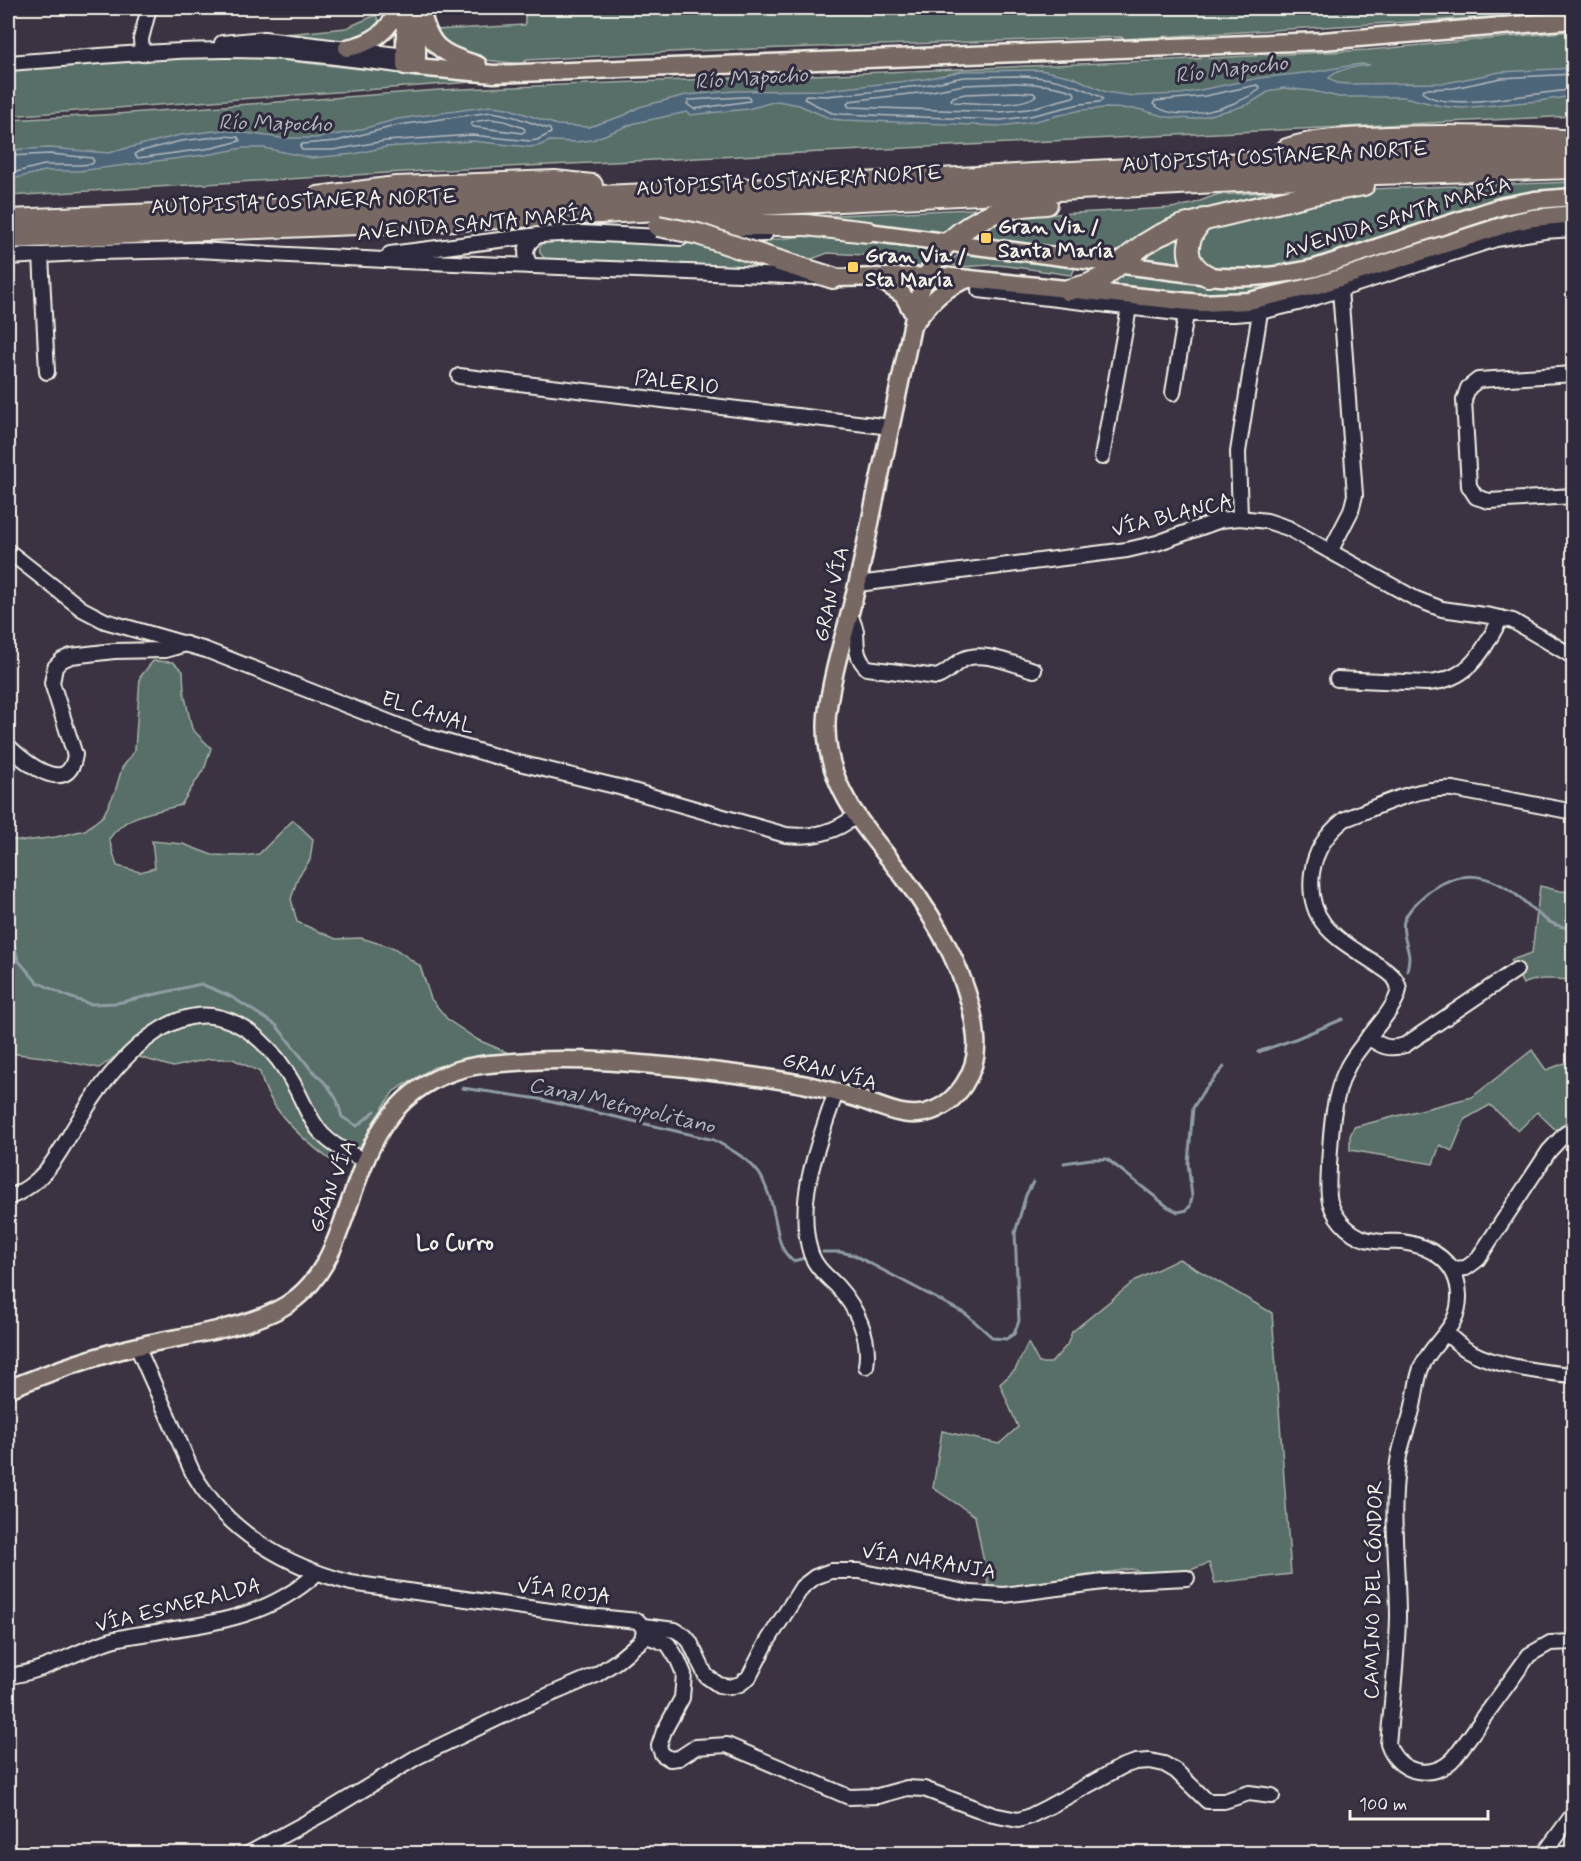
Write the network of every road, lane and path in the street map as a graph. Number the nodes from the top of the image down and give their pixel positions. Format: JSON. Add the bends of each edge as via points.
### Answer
{"nodes":[{"id":1,"x":149,"y":8,"type":"edge"},
{"id":2,"x":398,"y":8,"type":"edge"},
{"id":3,"x":405,"y":8,"type":"edge"},
{"id":4,"x":419,"y":8,"type":"edge"},
{"id":5,"x":1574,"y":20,"type":"edge"},
{"id":6,"x":347,"y":48,"type":"junction"},
{"id":7,"x":185,"y":51,"type":"junction"},
{"id":8,"x":142,"y":54,"type":"junction"},
{"id":9,"x":411,"y":61,"type":"junction"},
{"id":10,"x":8,"y":63,"type":"edge"},
{"id":11,"x":478,"y":65,"type":"junction"},
{"id":12,"x":523,"y":71,"type":"junction"},
{"id":13,"x":1574,"y":141,"type":"edge"},
{"id":14,"x":1287,"y":149,"type":"dead end"},
{"id":15,"x":1574,"y":151,"type":"edge"},
{"id":16,"x":1574,"y":168,"type":"edge"},
{"id":17,"x":1498,"y":170,"type":"junction"},
{"id":18,"x":592,"y":185,"type":"dead end"},
{"id":19,"x":1197,"y":191,"type":"dead end"},
{"id":20,"x":1574,"y":197,"type":"edge"},
{"id":21,"x":254,"y":210,"type":"junction"},
{"id":22,"x":1574,"y":214,"type":"edge"},
{"id":23,"x":553,"y":216,"type":"junction"},
{"id":24,"x":1204,"y":219,"type":"junction"},
{"id":25,"x":8,"y":220,"type":"edge"},
{"id":26,"x":687,"y":220,"type":"dead end"},
{"id":27,"x":1574,"y":229,"type":"edge"},
{"id":28,"x":868,"y":232,"type":"junction"},
{"id":29,"x":539,"y":235,"type":"junction"},
{"id":30,"x":8,"y":238,"type":"edge"},
{"id":31,"x":949,"y":242,"type":"junction"},
{"id":32,"x":41,"y":255,"type":"junction"},
{"id":33,"x":8,"y":257,"type":"edge"},
{"id":34,"x":337,"y":257,"type":"junction"},
{"id":35,"x":1077,"y":259,"type":"junction"},
{"id":36,"x":1120,"y":264,"type":"junction"},
{"id":37,"x":531,"y":266,"type":"junction"},
{"id":38,"x":926,"y":275,"type":"junction"},
{"id":39,"x":1208,"y":276,"type":"junction"},
{"id":40,"x":876,"y":277,"type":"junction"},
{"id":41,"x":833,"y":278,"type":"junction"},
{"id":42,"x":975,"y":284,"type":"junction"},
{"id":43,"x":1340,"y":289,"type":"junction"},
{"id":44,"x":1059,"y":290,"type":"junction"},
{"id":45,"x":1129,"y":308,"type":"junction"},
{"id":46,"x":1260,"y":312,"type":"junction"},
{"id":47,"x":1186,"y":314,"type":"junction"},
{"id":48,"x":913,"y":320,"type":"junction"},
{"id":49,"x":47,"y":372,"type":"dead end"},
{"id":50,"x":1574,"y":374,"type":"edge"},
{"id":51,"x":459,"y":376,"type":"dead end"},
{"id":52,"x":1173,"y":393,"type":"dead end"},
{"id":53,"x":891,"y":427,"type":"junction"},
{"id":54,"x":1102,"y":457,"type":"dead end"},
{"id":55,"x":1574,"y":496,"type":"edge"},
{"id":56,"x":1240,"y":518,"type":"junction"},
{"id":57,"x":1331,"y":550,"type":"junction"},
{"id":58,"x":8,"y":551,"type":"edge"},
{"id":59,"x":858,"y":584,"type":"junction"},
{"id":60,"x":850,"y":614,"type":"junction"},
{"id":61,"x":1501,"y":618,"type":"junction"},
{"id":62,"x":188,"y":643,"type":"junction"},
{"id":63,"x":1574,"y":657,"type":"edge"},
{"id":64,"x":1034,"y":670,"type":"dead end"},
{"id":65,"x":1337,"y":679,"type":"dead end"},
{"id":66,"x":8,"y":746,"type":"edge"},
{"id":67,"x":1574,"y":812,"type":"edge"},
{"id":68,"x":857,"y":815,"type":"junction"},
{"id":69,"x":1516,"y":970,"type":"dead end"},
{"id":70,"x":1368,"y":1037,"type":"junction"},
{"id":71,"x":836,"y":1092,"type":"junction"},
{"id":72,"x":1574,"y":1128,"type":"edge"},
{"id":73,"x":364,"y":1161,"type":"junction"},
{"id":74,"x":8,"y":1198,"type":"edge"},
{"id":75,"x":1452,"y":1269,"type":"junction"},
{"id":76,"x":1447,"y":1334,"type":"junction"},
{"id":77,"x":137,"y":1346,"type":"junction"},
{"id":78,"x":866,"y":1366,"type":"dead end"},
{"id":79,"x":1574,"y":1375,"type":"edge"},
{"id":80,"x":8,"y":1389,"type":"edge"},
{"id":81,"x":317,"y":1573,"type":"junction"},
{"id":82,"x":1187,"y":1578,"type":"dead end"},
{"id":83,"x":644,"y":1630,"type":"junction"},
{"id":84,"x":1574,"y":1642,"type":"edge"},
{"id":85,"x":8,"y":1676,"type":"edge"},
{"id":86,"x":1272,"y":1796,"type":"dead end"},
{"id":87,"x":1574,"y":1813,"type":"edge"},
{"id":88,"x":248,"y":1854,"type":"edge"},
{"id":89,"x":1544,"y":1854,"type":"edge"}],
"edges":[{"from":1,"to":8,"type":"street","via":[[141,39]]},
{"from":2,"to":6,"type":"main road","via":[[388,27],[376,37]]},
{"from":3,"to":9,"type":"main road"},
{"from":4,"to":9,"type":"main road"},
{"from":4,"to":11,"type":"main road","via":[[425,28],[438,47],[449,56]]},
{"from":5,"to":12,"type":"main road","via":[[1322,41]]},
{"from":6,"to":7,"type":"street","via":[[264,39],[204,45]]},
{"from":6,"to":9,"type":"street"},
{"from":7,"to":8,"type":"street"},
{"from":7,"to":9,"type":"street","via":[[268,51]]},
{"from":8,"to":10,"type":"street"},
{"from":9,"to":11,"type":"main road"},
{"from":9,"to":12,"type":"main road","via":[[494,74]]},
{"from":11,"to":12,"type":"main road"},
{"from":13,"to":14,"type":"highway","via":[[1485,135],[1417,136],[1328,140]]},
{"from":15,"to":21,"type":"highway","name":"AUTOPISTA COSTANERA NORTE","via":[[1362,157]]},
{"from":16,"to":17,"type":"highway","name":"AUTOPISTA COSTANERA NORTE"},
{"from":17,"to":23,"type":"highway","name":"AUTOPISTA COSTANERA NORTE"},
{"from":17,"to":24,"type":"highway","via":[[1353,187]]},
{"from":18,"to":21,"type":"highway","via":[[555,181],[375,189]]},
{"from":19,"to":31,"type":"highway","via":[[1171,198],[1008,208],[975,221]]},
{"from":20,"to":39,"type":"main road","name":"AVENIDA SANTA MARÍA","via":[[1503,206],[1307,269],[1254,278]]},
{"from":21,"to":25,"type":"highway","name":"AUTOPISTA COSTANERA NORTE"},
{"from":22,"to":44,"type":"main road","name":"AVENIDA SANTA MARÍA","via":[[1514,222],[1266,299],[1200,303]]},
{"from":23,"to":30,"type":"highway","name":"AUTOPISTA COSTANERA NORTE"},
{"from":23,"to":41,"type":"highway","bridge":true,"via":[[658,226],[698,234]]},
{"from":24,"to":36,"type":"highway","via":[[1158,236]]},
{"from":24,"to":39,"type":"highway","via":[[1191,236],[1189,251],[1194,265]]},
{"from":26,"to":28,"type":"highway","via":[[711,225],[806,225]]},
{"from":27,"to":43,"type":"street","name":"AVENIDA SANTA MARÍA","via":[[1496,239]]},
{"from":28,"to":29,"type":"street","name":"AVENIDA SANTA MARÍA","via":[[689,238]]},
{"from":28,"to":31,"type":"main road","name":"AVENIDA SANTA MARÍA"},
{"from":29,"to":34,"type":"street","name":"AVENIDA SANTA MARÍA","via":[[395,254]]},
{"from":29,"to":37,"type":"street","via":[[526,250]]},
{"from":31,"to":35,"type":"main road","name":"AVENIDA SANTA MARÍA"},
{"from":31,"to":38,"type":"main road","name":"GRAN VÍA"},
{"from":32,"to":33,"type":"street","name":"AVENIDA SANTA MARÍA"},
{"from":32,"to":34,"type":"street","name":"AVENIDA SANTA MARÍA","via":[[197,250]]},
{"from":32,"to":49,"type":"street"},
{"from":34,"to":37,"type":"street","name":"AVENIDA SANTA MARÍA"},
{"from":35,"to":36,"type":"main road","name":"AVENIDA SANTA MARÍA"},
{"from":35,"to":44,"type":"main road","via":[[1083,268],[1080,276]]},
{"from":36,"to":39,"type":"main road","name":"AVENIDA SANTA MARÍA"},
{"from":36,"to":44,"type":"highway","via":[[1094,282]]},
{"from":37,"to":41,"type":"street","name":"AVENIDA SANTA MARÍA"},
{"from":38,"to":40,"type":"main road","name":"AVENIDA SANTA MARÍA"},
{"from":38,"to":42,"type":"main road","name":"AVENIDA SANTA MARÍA"},
{"from":38,"to":48,"type":"main road","name":"GRAN VÍA"},
{"from":40,"to":41,"type":"main road","name":"AVENIDA SANTA MARÍA"},
{"from":40,"to":48,"type":"main road","via":[[903,296]]},
{"from":42,"to":44,"type":"main road","name":"AVENIDA SANTA MARÍA"},
{"from":42,"to":45,"type":"street","name":"AVENIDA SANTA MARÍA"},
{"from":42,"to":48,"type":"main road","name":"GRAN VÍA","via":[[944,290]]},
{"from":43,"to":46,"type":"street","name":"AVENIDA SANTA MARÍA"},
{"from":43,"to":57,"type":"street","via":[[1355,495]]},
{"from":45,"to":47,"type":"street","name":"AVENIDA SANTA MARÍA"},
{"from":45,"to":54,"type":"street"},
{"from":46,"to":47,"type":"street","name":"AVENIDA SANTA MARÍA"},
{"from":46,"to":56,"type":"street","via":[[1238,452]]},
{"from":47,"to":52,"type":"street"},
{"from":48,"to":53,"type":"main road","name":"GRAN VÍA"},
{"from":50,"to":55,"type":"street","via":[[1478,380],[1468,388],[1464,400],[1469,486],[1476,497],[1489,501]]},
{"from":51,"to":53,"type":"street","name":"PALERIO"},
{"from":53,"to":59,"type":"main road","name":"GRAN VÍA"},
{"from":56,"to":57,"type":"street","name":"VÍA BLANCA","via":[[1277,524]]},
{"from":56,"to":59,"type":"street","name":"VÍA BLANCA","via":[[1212,522],[1127,550]]},
{"from":57,"to":61,"type":"street","name":"VÍA BLANCA","via":[[1429,604]]},
{"from":58,"to":62,"type":"street","name":"EL CANAL","via":[[95,617]]},
{"from":59,"to":60,"type":"main road","name":"GRAN VÍA"},
{"from":60,"to":64,"type":"street","via":[[857,654],[867,668],[937,677],[963,659],[984,655]]},
{"from":60,"to":68,"type":"main road","name":"GRAN VÍA","via":[[830,700],[827,731],[835,776]]},
{"from":61,"to":63,"type":"street","name":"VÍA BLANCA","via":[[1525,627]]},
{"from":61,"to":65,"type":"street","via":[[1475,662],[1454,677],[1427,683]]},
{"from":62,"to":66,"type":"street","via":[[165,650],[71,656],[58,663],[52,682],[75,755],[64,772],[45,774]]},
{"from":62,"to":68,"type":"street","name":"EL CANAL","via":[[422,735],[786,835],[822,834]]},
{"from":67,"to":70,"type":"street","via":[[1492,795],[1435,789],[1415,792],[1345,819],[1331,832],[1313,866],[1311,885],[1318,913],[1339,940],[1394,976],[1398,984],[1397,997]]},
{"from":68,"to":71,"type":"main road","name":"GRAN VÍA","via":[[938,929],[962,981],[977,1045],[966,1081],[954,1097],[930,1112],[897,1112]]},
{"from":69,"to":70,"type":"street","via":[[1405,1045],[1384,1048]]},
{"from":70,"to":75,"type":"street","via":[[1347,1067],[1337,1095],[1328,1188],[1332,1209],[1360,1237],[1418,1245],[1441,1257]]},
{"from":71,"to":73,"type":"main road","name":"GRAN VÍA","via":[[767,1077],[613,1062],[480,1065],[441,1076],[408,1097],[383,1124]]},
{"from":71,"to":78,"type":"street","via":[[810,1179],[806,1232],[815,1262],[844,1295],[859,1320]]},
{"from":72,"to":75,"type":"street","via":[[1549,1151],[1477,1260],[1466,1268]]},
{"from":73,"to":74,"type":"street","via":[[322,1134],[283,1067],[256,1037],[228,1020],[194,1017],[153,1033],[101,1087],[46,1172]]},
{"from":73,"to":77,"type":"main road","name":"GRAN VÍA","via":[[327,1260],[314,1281],[296,1298],[256,1320]]},
{"from":75,"to":76,"type":"street","name":"CAMINO DEL CÓNDOR","via":[[1459,1303]]},
{"from":76,"to":79,"type":"street","via":[[1468,1351],[1489,1358]]},
{"from":76,"to":84,"type":"street","name":"CAMINO DEL CÓNDOR","via":[[1430,1352],[1420,1371],[1398,1462],[1397,1639],[1388,1744],[1393,1755],[1406,1768],[1419,1772],[1445,1766],[1529,1655],[1550,1643]]},
{"from":77,"to":80,"type":"main road","name":"GRAN VÍA","via":[[58,1369]]},
{"from":77,"to":81,"type":"street","name":"VÍA ROJA","via":[[193,1472],[214,1504],[258,1543]]},
{"from":81,"to":83,"type":"street","name":"VÍA ROJA","via":[[368,1586],[638,1621]]},
{"from":81,"to":85,"type":"street","name":"VÍA ESMERALDA","via":[[287,1596],[247,1615],[118,1638],[42,1669]]},
{"from":82,"to":83,"type":"street","name":"VÍA NARANJA","via":[[1103,1582],[1004,1595],[971,1593],[852,1570],[831,1571],[802,1587],[749,1677],[730,1687],[706,1676],[685,1636],[675,1630]]},
{"from":83,"to":86,"type":"street","via":[[668,1644],[684,1674],[682,1698],[659,1746],[670,1759],[696,1747],[727,1745],[849,1797],[924,1789],[1017,1820],[1123,1766],[1143,1761],[1164,1764],[1176,1771],[1207,1801],[1249,1794]]},
{"from":83,"to":88,"type":"street","via":[[642,1640],[596,1675],[417,1757]]},
{"from":87,"to":89,"type":"street"}]}
